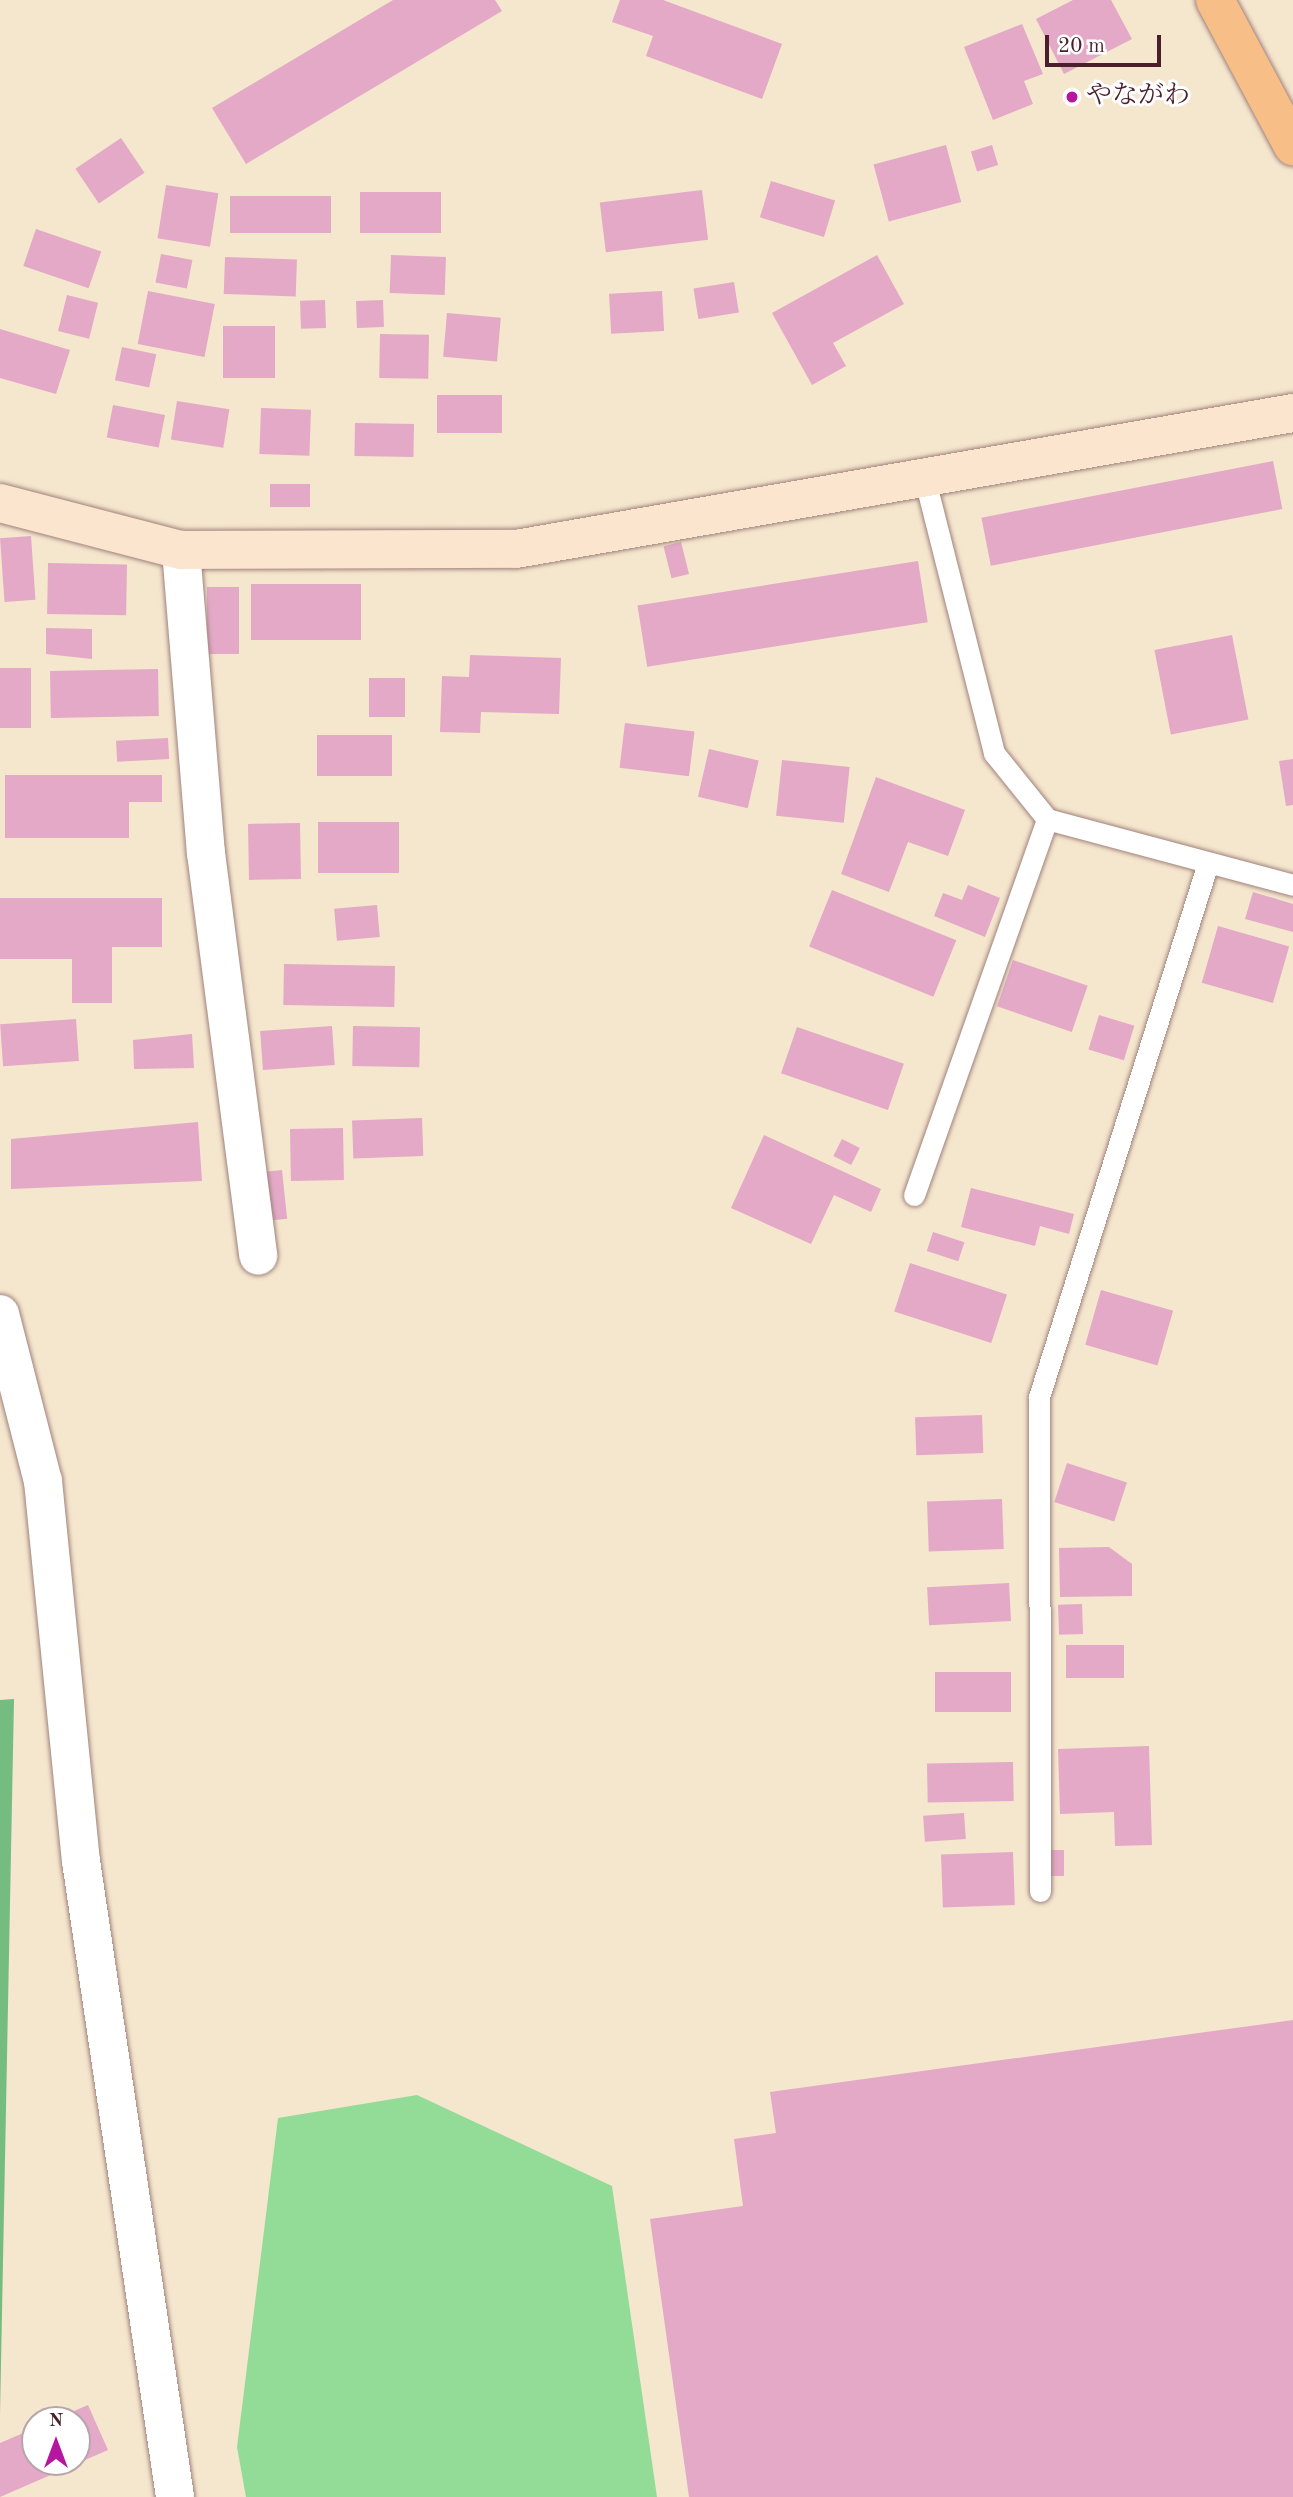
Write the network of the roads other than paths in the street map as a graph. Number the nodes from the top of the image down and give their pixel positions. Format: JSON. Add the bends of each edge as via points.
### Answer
{"nodes":[{"id":1,"x":1215,"y":0,"type":"edge"},
{"id":2,"x":1293,"y":146,"type":"edge"},
{"id":3,"x":1293,"y":412,"type":"edge"},
{"id":4,"x":925,"y":480,"type":"junction"},
{"id":5,"x":0,"y":503,"type":"edge"},
{"id":6,"x":181,"y":550,"type":"junction"},
{"id":7,"x":1047,"y":819,"type":"junction"},
{"id":8,"x":1208,"y":863,"type":"junction"},
{"id":9,"x":1293,"y":885,"type":"edge"},
{"id":10,"x":914,"y":1195,"type":"dead end"},
{"id":11,"x":258,"y":1256,"type":"dead end"},
{"id":12,"x":0,"y":1314,"type":"edge"},
{"id":13,"x":1040,"y":1891,"type":"dead end"},
{"id":14,"x":175,"y":2497,"type":"edge"}],
"edges":[{"from":1,"to":2,"type":"highway"},
{"from":3,"to":4,"type":"street"},
{"from":4,"to":6,"type":"street","via":[[516,549]]},
{"from":4,"to":7,"type":"lane","via":[[995,753]]},
{"from":5,"to":6,"type":"street"},
{"from":6,"to":11,"type":"street","via":[[206,853]]},
{"from":7,"to":8,"type":"lane"},
{"from":7,"to":10,"type":"lane"},
{"from":8,"to":9,"type":"lane"},
{"from":8,"to":13,"type":"lane","via":[[1039,1397]]},
{"from":12,"to":14,"type":"street","via":[[43,1481],[81,1861]]}]}
